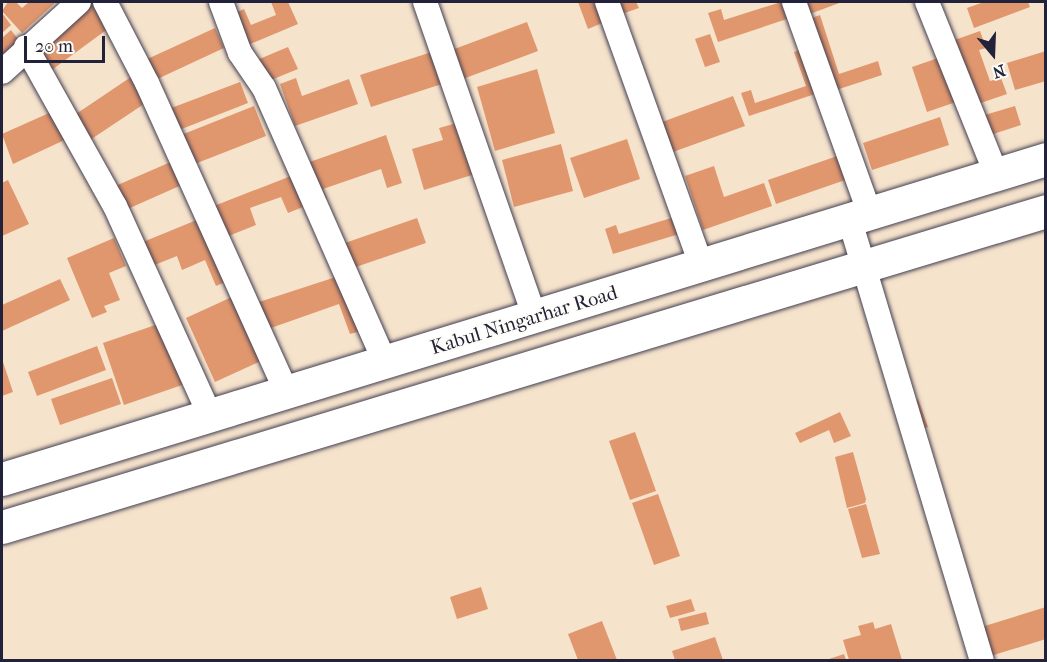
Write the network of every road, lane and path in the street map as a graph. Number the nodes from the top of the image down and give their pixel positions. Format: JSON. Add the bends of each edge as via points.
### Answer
{"nodes":[{"id":1,"x":79,"y":2,"type":"edge"},
{"id":2,"x":105,"y":2,"type":"edge"},
{"id":3,"x":221,"y":2,"type":"edge"},
{"id":4,"x":425,"y":2,"type":"edge"},
{"id":5,"x":608,"y":2,"type":"edge"},
{"id":6,"x":794,"y":2,"type":"edge"},
{"id":7,"x":927,"y":2,"type":"edge"},
{"id":8,"x":26,"y":47,"type":"junction"},
{"id":9,"x":2,"y":72,"type":"edge"},
{"id":10,"x":1046,"y":159,"type":"edge"},
{"id":11,"x":996,"y":174,"type":"junction"},
{"id":12,"x":1046,"y":211,"type":"edge"},
{"id":13,"x":860,"y":218,"type":"junction"},
{"id":14,"x":863,"y":266,"type":"junction"},
{"id":15,"x":702,"y":267,"type":"junction"},
{"id":16,"x":535,"y":317,"type":"junction"},
{"id":17,"x":385,"y":362,"type":"junction"},
{"id":18,"x":285,"y":391,"type":"junction"},
{"id":19,"x":209,"y":413,"type":"junction"},
{"id":20,"x":2,"y":479,"type":"edge"},
{"id":21,"x":2,"y":527,"type":"edge"},
{"id":22,"x":982,"y":660,"type":"edge"}],
"edges":[{"from":1,"to":8,"type":"street"},
{"from":2,"to":18,"type":"street","via":[[152,94]]},
{"from":3,"to":17,"type":"street","via":[[240,53],[264,88]]},
{"from":4,"to":16,"type":"street"},
{"from":5,"to":15,"type":"street"},
{"from":6,"to":13,"type":"street"},
{"from":7,"to":11,"type":"street"},
{"from":8,"to":9,"type":"street"},
{"from":8,"to":19,"type":"street","via":[[115,206]]},
{"from":10,"to":11,"type":"highway","name":"Kabul Ningarhar Road"},
{"from":11,"to":13,"type":"highway","name":"Kabul Ningarhar Road"},
{"from":12,"to":14,"type":"highway"},
{"from":13,"to":14,"type":"street"},
{"from":13,"to":15,"type":"highway","name":"Kabul Ningarhar Road"},
{"from":14,"to":21,"type":"highway"},
{"from":14,"to":22,"type":"street"},
{"from":15,"to":16,"type":"highway","name":"Kabul Ningarhar Road"},
{"from":16,"to":17,"type":"highway","name":"Kabul Ningarhar Road"},
{"from":17,"to":18,"type":"highway","name":"Kabul Ningarhar Road"},
{"from":18,"to":19,"type":"highway","name":"Kabul Ningarhar Road"},
{"from":19,"to":20,"type":"highway","name":"Kabul Ningarhar Road"}]}
